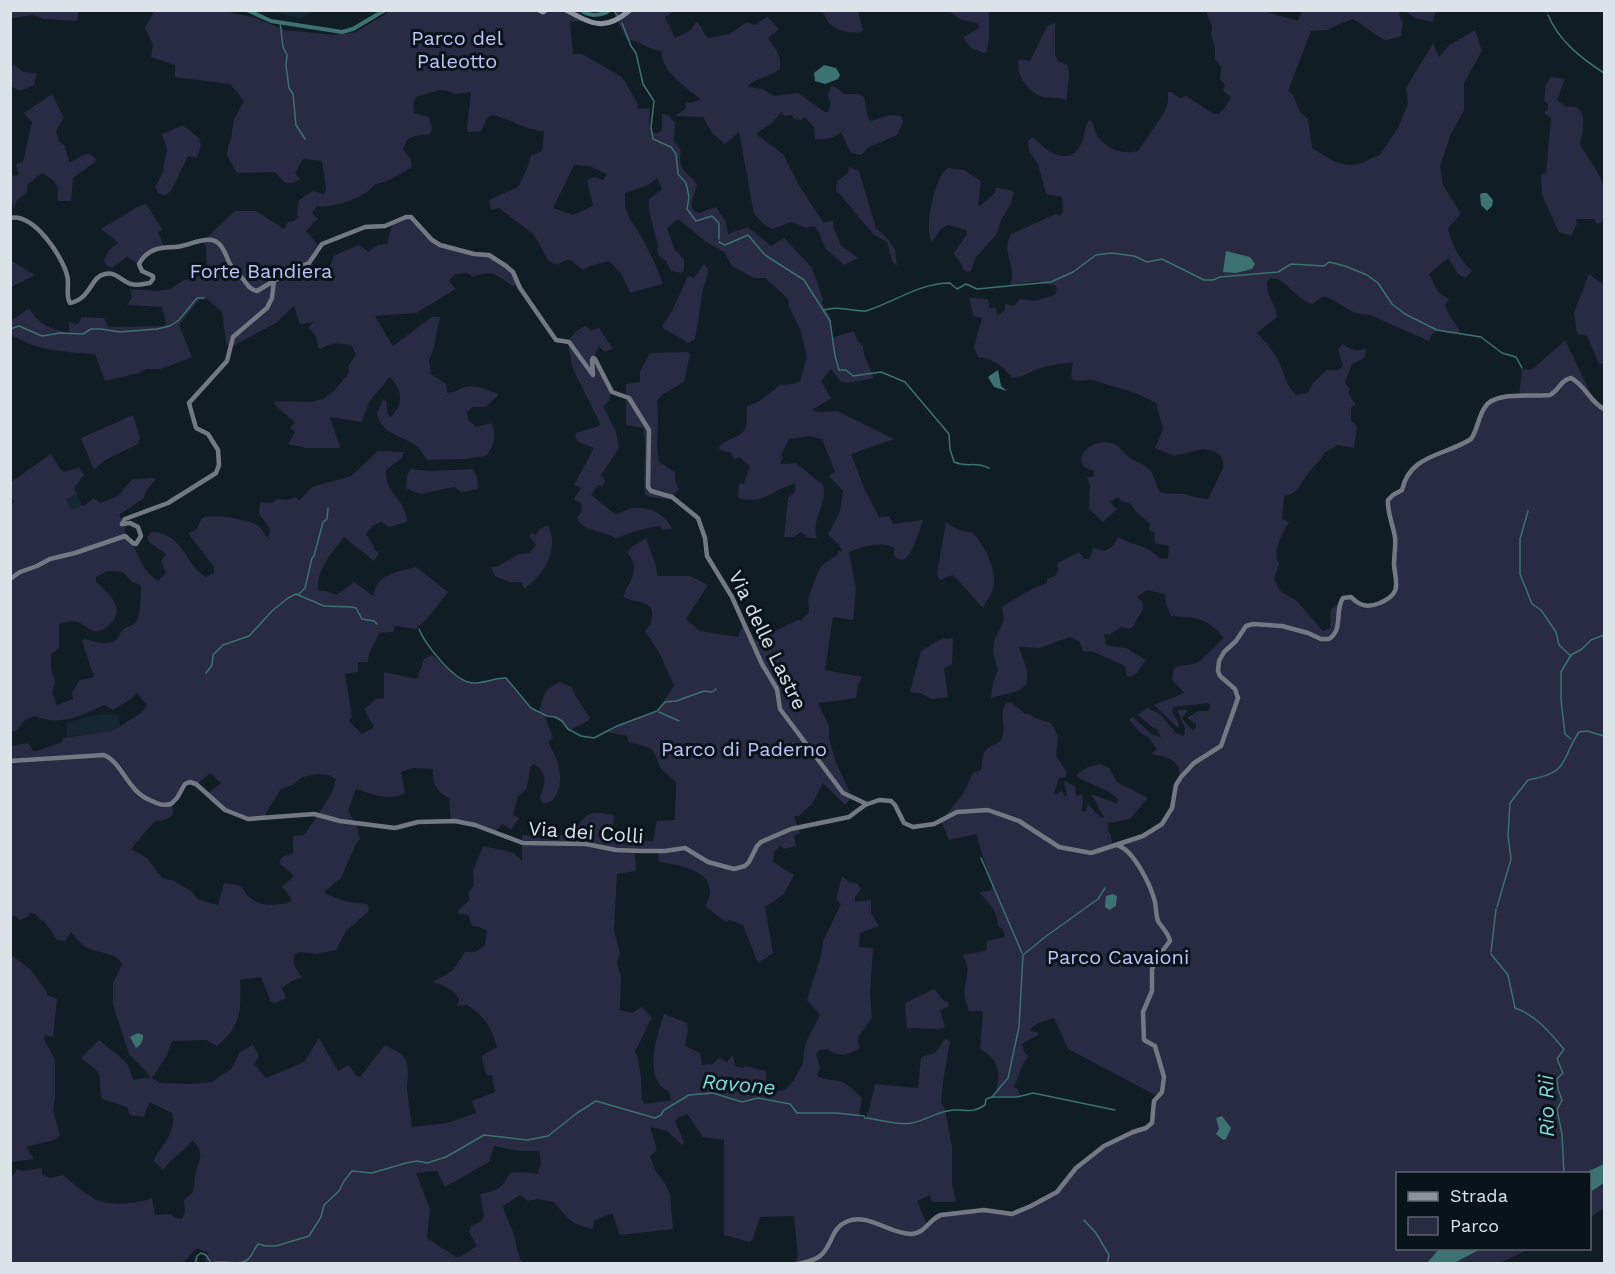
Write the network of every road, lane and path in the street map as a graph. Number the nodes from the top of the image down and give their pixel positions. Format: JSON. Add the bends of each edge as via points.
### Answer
{"nodes":[{"id":1,"x":539,"y":10,"type":"edge"},
{"id":2,"x":546,"y":10,"type":"edge"},
{"id":3,"x":566,"y":10,"type":"edge"},
{"id":4,"x":630,"y":10,"type":"edge"},
{"id":5,"x":10,"y":218,"type":"edge"},
{"id":6,"x":274,"y":280,"type":"junction"},
{"id":7,"x":1605,"y":409,"type":"edge"},
{"id":8,"x":10,"y":579,"type":"edge"},
{"id":9,"x":10,"y":761,"type":"edge"},
{"id":10,"x":867,"y":804,"type":"junction"},
{"id":11,"x":1117,"y":845,"type":"junction"},
{"id":12,"x":798,"y":1263,"type":"edge"}],
"edges":[{"from":1,"to":2,"type":"main road"},
{"from":3,"to":4,"type":"main road","via":[[581,20],[601,25]]},
{"from":5,"to":6,"type":"street","via":[[21,218],[46,237],[64,266],[70,303],[84,297],[105,274],[111,273],[130,284],[150,283],[153,276],[142,271],[139,264],[148,253],[206,240],[221,246],[234,270],[252,290]]},
{"from":6,"to":8,"type":"street","via":[[267,308],[233,337],[221,371],[189,403],[196,428],[208,434],[218,450],[216,473],[168,503],[124,520],[122,524],[133,523],[140,531],[136,544],[126,536],[50,559]]},
{"from":6,"to":10,"type":"street","name":"Via delle Lastre","via":[[309,263],[320,247],[330,241],[406,217],[411,217],[440,245],[489,255],[513,272],[553,336],[560,342],[569,342],[593,375],[595,359],[612,392],[629,398],[649,430],[648,487],[677,500],[698,518],[707,556],[732,597],[777,689],[780,709],[843,793]]},
{"from":7,"to":11,"type":"street","via":[[1595,404],[1571,378],[1550,395],[1496,398],[1485,407],[1471,439],[1417,465],[1405,477],[1402,490],[1388,502],[1395,543],[1394,593],[1366,606],[1350,597],[1343,598],[1337,630],[1329,639],[1282,626],[1246,626],[1219,661],[1218,671],[1238,694],[1221,746],[1194,763],[1181,777],[1172,808],[1162,824]]},
{"from":9,"to":10,"type":"street","name":"Via dei Colli","via":[[104,755],[147,800],[171,804],[185,784],[192,783],[225,810],[248,819],[314,814],[395,828],[418,822],[455,821],[523,843],[593,844],[641,851],[685,848],[708,862],[734,869],[745,866],[762,842],[791,829],[849,817]]},
{"from":10,"to":11,"type":"street","via":[[879,800],[892,802],[904,823],[913,827],[934,825],[956,812],[988,810],[1019,821],[1066,849],[1088,853]]},
{"from":11,"to":12,"type":"street","via":[[1130,852],[1170,941],[1154,964],[1152,991],[1143,1012],[1144,1040],[1155,1046],[1164,1077],[1162,1092],[1154,1101],[1151,1124],[1104,1146],[1076,1168],[1057,1192],[1012,1214],[984,1210],[941,1215],[911,1234],[851,1220],[836,1228],[821,1255]]}]}
